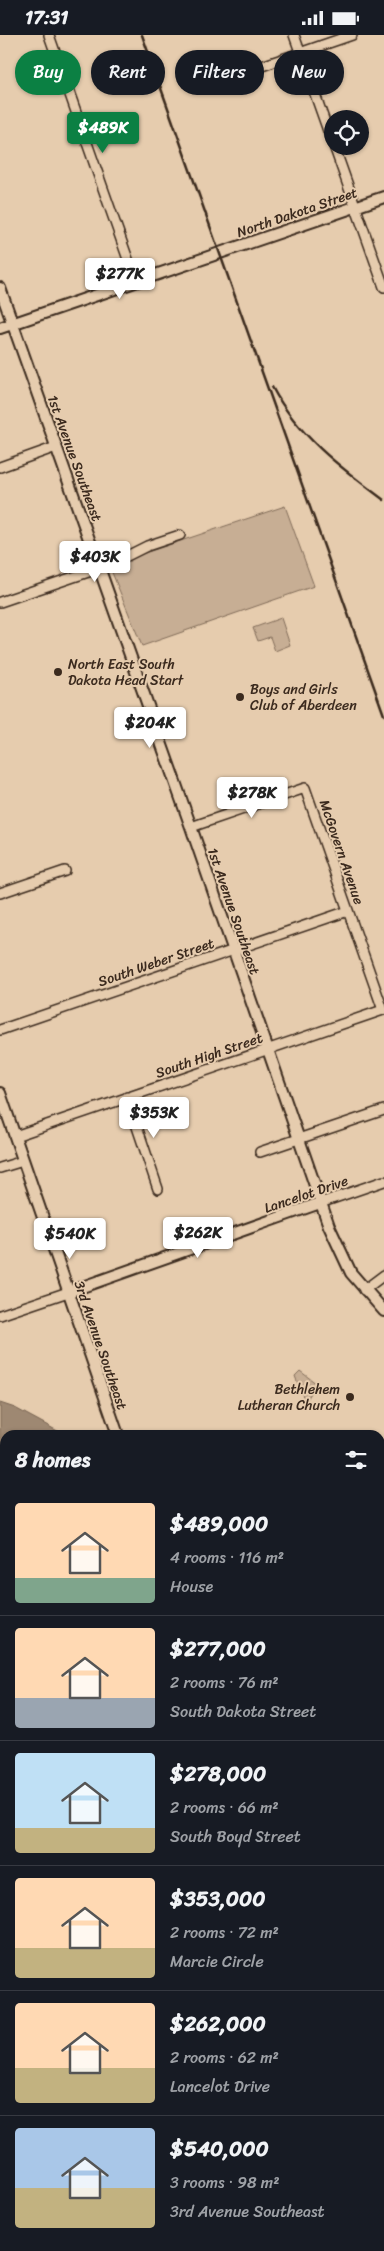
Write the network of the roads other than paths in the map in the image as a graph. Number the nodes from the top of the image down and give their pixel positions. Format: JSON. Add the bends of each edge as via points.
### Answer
{"nodes":[{"id":1,"x":49,"y":35,"type":"edge"},
{"id":2,"x":294,"y":35,"type":"edge"},
{"id":3,"x":352,"y":35,"type":"edge"},
{"id":4,"x":300,"y":50,"type":"edge"},
{"id":5,"x":310,"y":50,"type":"edge"},
{"id":6,"x":316,"y":95,"type":"edge"},
{"id":7,"x":324,"y":119,"type":"edge"},
{"id":8,"x":337,"y":155,"type":"edge"},
{"id":9,"x":384,"y":197,"type":"edge"},
{"id":10,"x":355,"y":207,"type":"junction"},
{"id":11,"x":136,"y":282,"type":"junction"},
{"id":12,"x":384,"y":287,"type":"edge"},
{"id":13,"x":0,"y":288,"type":"edge"},
{"id":14,"x":13,"y":324,"type":"junction"},
{"id":15,"x":0,"y":328,"type":"edge"},
{"id":16,"x":56,"y":447,"type":"junction"},
{"id":17,"x":0,"y":467,"type":"edge"},
{"id":18,"x":180,"y":535,"type":"dead end"},
{"id":19,"x":100,"y":568,"type":"junction"},
{"id":20,"x":0,"y":602,"type":"edge"},
{"id":21,"x":191,"y":827,"type":"junction"},
{"id":22,"x":65,"y":871,"type":"dead end"},
{"id":23,"x":0,"y":893,"type":"edge"},
{"id":24,"x":348,"y":911,"type":"junction"},
{"id":25,"x":233,"y":951,"type":"junction"},
{"id":26,"x":384,"y":1010,"type":"edge"},
{"id":27,"x":0,"y":1030,"type":"edge"},
{"id":28,"x":267,"y":1050,"type":"junction"},
{"id":29,"x":0,"y":1093,"type":"edge"},
{"id":30,"x":127,"y":1097,"type":"junction"},
{"id":31,"x":384,"y":1110,"type":"edge"},
{"id":32,"x":14,"y":1136,"type":"junction"},
{"id":33,"x":298,"y":1139,"type":"junction"},
{"id":34,"x":260,"y":1152,"type":"dead end"},
{"id":35,"x":23,"y":1161,"type":"junction"},
{"id":36,"x":0,"y":1169,"type":"edge"},
{"id":37,"x":384,"y":1181,"type":"edge"},
{"id":38,"x":158,"y":1189,"type":"dead end"},
{"id":39,"x":320,"y":1203,"type":"junction"},
{"id":40,"x":384,"y":1275,"type":"edge"},
{"id":41,"x":364,"y":1290,"type":"junction"},
{"id":42,"x":68,"y":1292,"type":"junction"},
{"id":43,"x":384,"y":1311,"type":"edge"},
{"id":44,"x":0,"y":1315,"type":"edge"},
{"id":45,"x":116,"y":1430,"type":"edge"}],
"edges":[{"from":1,"to":11,"type":"street"},
{"from":2,"to":4,"type":"street"},
{"from":3,"to":5,"type":"street"},
{"from":6,"to":7,"type":"street"},
{"from":8,"to":10,"type":"street"},
{"from":9,"to":10,"type":"street","name":"North Dakota Street"},
{"from":10,"to":11,"type":"street","name":"North Dakota Street"},
{"from":10,"to":12,"type":"street"},
{"from":11,"to":14,"type":"street","name":"North Dakota Street"},
{"from":13,"to":14,"type":"street","name":"1st Avenue Southeast"},
{"from":14,"to":15,"type":"street","name":"North Dakota Street"},
{"from":14,"to":16,"type":"street","name":"1st Avenue Southeast"},
{"from":16,"to":17,"type":"street"},
{"from":16,"to":19,"type":"street","name":"1st Avenue Southeast"},
{"from":18,"to":19,"type":"street"},
{"from":19,"to":20,"type":"street"},
{"from":19,"to":21,"type":"street","name":"1st Avenue Southeast"},
{"from":21,"to":24,"type":"street","name":"McGovern Avenue","via":[[305,788]]},
{"from":21,"to":25,"type":"street","name":"1st Avenue Southeast"},
{"from":22,"to":23,"type":"street"},
{"from":24,"to":25,"type":"street","name":"South Weber Street"},
{"from":24,"to":26,"type":"street","name":"McGovern Avenue"},
{"from":25,"to":27,"type":"street","name":"South Weber Street"},
{"from":25,"to":28,"type":"street","name":"1st Avenue Southeast"},
{"from":26,"to":28,"type":"street","name":"South High Street"},
{"from":28,"to":30,"type":"street","name":"South High Street"},
{"from":28,"to":33,"type":"street","name":"1st Avenue Southeast"},
{"from":29,"to":32,"type":"street","name":"3rd Avenue Southeast"},
{"from":30,"to":32,"type":"street","name":"South High Street"},
{"from":30,"to":38,"type":"street"},
{"from":31,"to":33,"type":"street"},
{"from":32,"to":35,"type":"street","name":"3rd Avenue Southeast"},
{"from":33,"to":34,"type":"street"},
{"from":33,"to":39,"type":"street","name":"1st Avenue Southeast"},
{"from":35,"to":36,"type":"street"},
{"from":35,"to":42,"type":"street","name":"3rd Avenue Southeast"},
{"from":37,"to":39,"type":"street","name":"Lancelot Drive"},
{"from":39,"to":41,"type":"street","name":"1st Avenue Southeast","via":[[341,1255]]},
{"from":39,"to":42,"type":"street","name":"Lancelot Drive"},
{"from":40,"to":41,"type":"street"},
{"from":41,"to":43,"type":"street","name":"1st Avenue Southeast"},
{"from":42,"to":44,"type":"street"},
{"from":42,"to":45,"type":"street","name":"3rd Avenue Southeast"}]}
